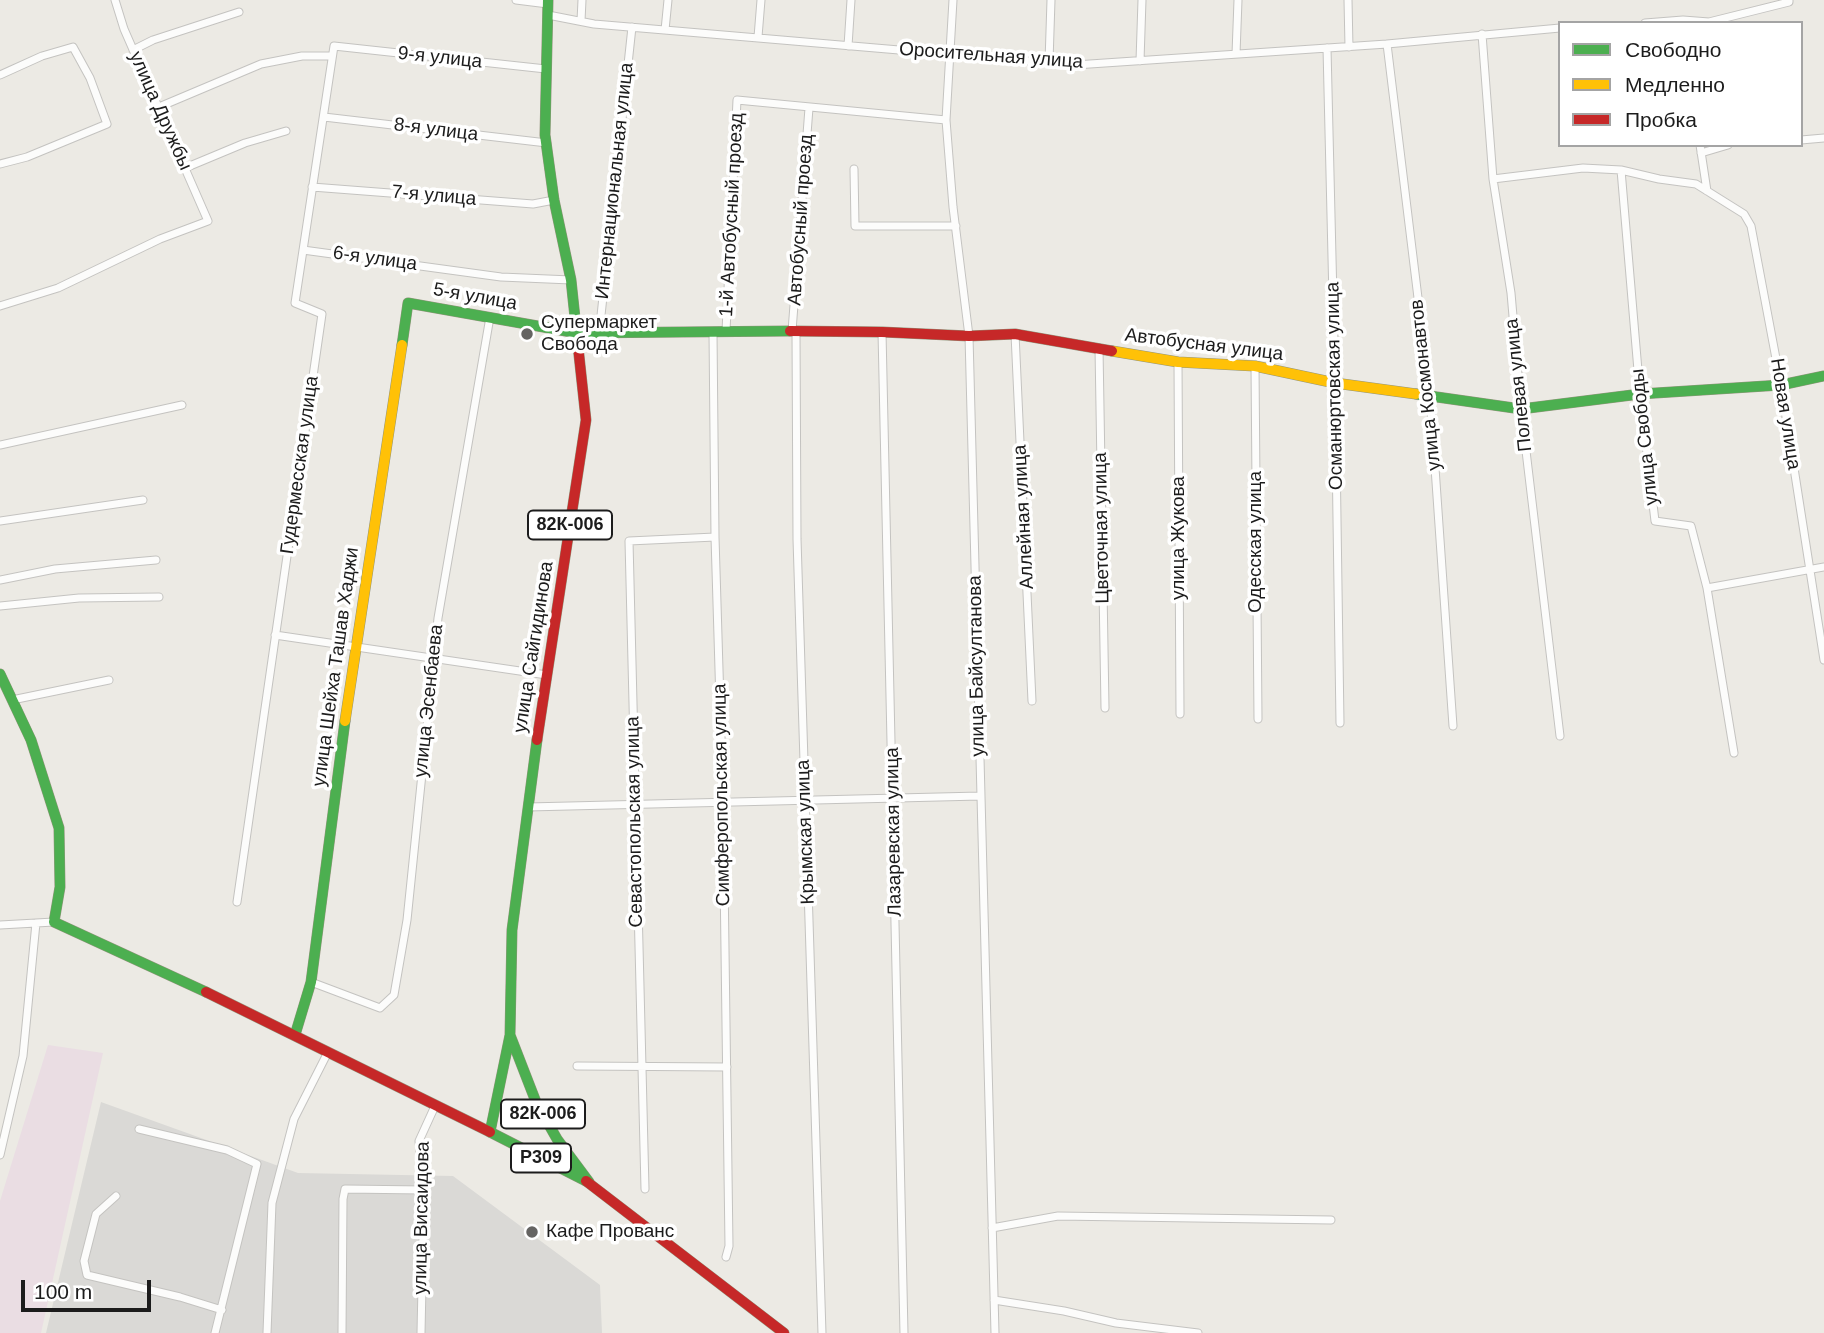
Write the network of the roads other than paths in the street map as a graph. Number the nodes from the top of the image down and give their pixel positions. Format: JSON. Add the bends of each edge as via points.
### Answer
{"nodes":[{"id":1,"x":115,"y":0,"type":"edge"},
{"id":2,"x":516,"y":0,"type":"edge"},
{"id":3,"x":582,"y":0,"type":"edge"},
{"id":4,"x":668,"y":0,"type":"edge"},
{"id":5,"x":761,"y":0,"type":"edge"},
{"id":6,"x":851,"y":0,"type":"edge"},
{"id":7,"x":953,"y":0,"type":"edge"},
{"id":8,"x":1051,"y":0,"type":"edge"},
{"id":9,"x":1142,"y":0,"type":"edge"},
{"id":10,"x":1238,"y":0,"type":"edge"},
{"id":11,"x":1348,"y":0,"type":"edge"},
{"id":12,"x":1789,"y":0,"type":"edge"},
{"id":13,"x":548,"y":2,"type":"edge"},
{"id":14,"x":239,"y":12,"type":"dead end"},
{"id":15,"x":548,"y":15,"type":"junction"},
{"id":16,"x":1713,"y":21,"type":"edge"},
{"id":17,"x":581,"y":22,"type":"junction"},
{"id":18,"x":632,"y":27,"type":"junction"},
{"id":19,"x":1558,"y":28,"type":"edge"},
{"id":20,"x":665,"y":30,"type":"junction"},
{"id":21,"x":1482,"y":34,"type":"junction"},
{"id":22,"x":758,"y":37,"type":"junction"},
{"id":23,"x":1387,"y":44,"type":"junction"},
{"id":24,"x":334,"y":46,"type":"joint"},
{"id":25,"x":848,"y":46,"type":"junction"},
{"id":26,"x":1349,"y":47,"type":"junction"},
{"id":27,"x":1327,"y":48,"type":"junction"},
{"id":28,"x":133,"y":50,"type":"junction"},
{"id":29,"x":951,"y":54,"type":"junction"},
{"id":30,"x":1236,"y":54,"type":"junction"},
{"id":31,"x":332,"y":56,"type":"junction"},
{"id":32,"x":1140,"y":61,"type":"junction"},
{"id":33,"x":1049,"y":62,"type":"junction"},
{"id":34,"x":546,"y":69,"type":"junction"},
{"id":35,"x":0,"y":75,"type":"edge"},
{"id":36,"x":159,"y":107,"type":"junction"},
{"id":37,"x":809,"y":108,"type":"junction"},
{"id":38,"x":324,"y":117,"type":"junction"},
{"id":39,"x":946,"y":120,"type":"junction"},
{"id":40,"x":286,"y":131,"type":"dead end"},
{"id":41,"x":1824,"y":138,"type":"edge"},
{"id":42,"x":1803,"y":140,"type":"edge"},
{"id":43,"x":547,"y":143,"type":"junction"},
{"id":44,"x":1701,"y":149,"type":"edge"},
{"id":45,"x":0,"y":164,"type":"edge"},
{"id":46,"x":185,"y":168,"type":"junction"},
{"id":47,"x":854,"y":169,"type":"dead end"},
{"id":48,"x":1620,"y":170,"type":"junction"},
{"id":49,"x":1493,"y":179,"type":"junction"},
{"id":50,"x":312,"y":187,"type":"junction"},
{"id":51,"x":1707,"y":191,"type":"junction"},
{"id":52,"x":554,"y":200,"type":"junction"},
{"id":53,"x":956,"y":226,"type":"junction"},
{"id":54,"x":303,"y":250,"type":"junction"},
{"id":55,"x":571,"y":280,"type":"junction"},
{"id":56,"x":408,"y":303,"type":"joint"},
{"id":57,"x":0,"y":306,"type":"edge"},
{"id":58,"x":490,"y":317,"type":"junction"},
{"id":59,"x":726,"y":331,"type":"junction"},
{"id":60,"x":794,"y":331,"type":"junction"},
{"id":61,"x":713,"y":332,"type":"junction"},
{"id":62,"x":882,"y":332,"type":"junction"},
{"id":63,"x":577,"y":334,"type":"junction"},
{"id":64,"x":599,"y":334,"type":"junction"},
{"id":65,"x":1015,"y":334,"type":"junction"},
{"id":66,"x":969,"y":336,"type":"junction"},
{"id":67,"x":1099,"y":348,"type":"junction"},
{"id":68,"x":1178,"y":362,"type":"junction"},
{"id":69,"x":1255,"y":366,"type":"junction"},
{"id":70,"x":1824,"y":376,"type":"edge"},
{"id":71,"x":1335,"y":383,"type":"junction"},
{"id":72,"x":1781,"y":385,"type":"junction"},
{"id":73,"x":1640,"y":394,"type":"junction"},
{"id":74,"x":1430,"y":396,"type":"junction"},
{"id":75,"x":182,"y":405,"type":"dead end"},
{"id":76,"x":1521,"y":409,"type":"junction"},
{"id":77,"x":0,"y":445,"type":"edge"},
{"id":78,"x":143,"y":500,"type":"dead end"},
{"id":79,"x":0,"y":521,"type":"edge"},
{"id":80,"x":715,"y":537,"type":"junction"},
{"id":81,"x":156,"y":560,"type":"dead end"},
{"id":82,"x":1824,"y":567,"type":"edge"},
{"id":83,"x":1809,"y":569,"type":"junction"},
{"id":84,"x":0,"y":580,"type":"edge"},
{"id":85,"x":1707,"y":588,"type":"junction"},
{"id":86,"x":159,"y":597,"type":"dead end"},
{"id":87,"x":0,"y":606,"type":"edge"},
{"id":88,"x":275,"y":635,"type":"junction"},
{"id":89,"x":355,"y":647,"type":"junction"},
{"id":90,"x":432,"y":660,"type":"junction"},
{"id":91,"x":1824,"y":660,"type":"edge"},
{"id":92,"x":0,"y":674,"type":"edge"},
{"id":93,"x":547,"y":675,"type":"junction"},
{"id":94,"x":109,"y":680,"type":"dead end"},
{"id":95,"x":12,"y":700,"type":"junction"},
{"id":96,"x":1032,"y":701,"type":"dead end"},
{"id":97,"x":1105,"y":708,"type":"dead end"},
{"id":98,"x":1180,"y":714,"type":"dead end"},
{"id":99,"x":1258,"y":719,"type":"dead end"},
{"id":100,"x":1340,"y":723,"type":"dead end"},
{"id":101,"x":1453,"y":726,"type":"dead end"},
{"id":102,"x":1560,"y":736,"type":"dead end"},
{"id":103,"x":1734,"y":753,"type":"dead end"},
{"id":104,"x":980,"y":796,"type":"junction"},
{"id":105,"x":893,"y":798,"type":"junction"},
{"id":106,"x":806,"y":800,"type":"junction"},
{"id":107,"x":723,"y":802,"type":"junction"},
{"id":108,"x":634,"y":804,"type":"junction"},
{"id":109,"x":528,"y":807,"type":"junction"},
{"id":110,"x":237,"y":902,"type":"dead end"},
{"id":111,"x":54,"y":922,"type":"junction"},
{"id":112,"x":36,"y":923,"type":"junction"},
{"id":113,"x":0,"y":925,"type":"edge"},
{"id":114,"x":311,"y":982,"type":"junction"},
{"id":115,"x":295,"y":1035,"type":"junction"},
{"id":116,"x":510,"y":1035,"type":"junction"},
{"id":117,"x":328,"y":1052,"type":"junction"},
{"id":118,"x":577,"y":1066,"type":"dead end"},
{"id":119,"x":641,"y":1067,"type":"junction"},
{"id":120,"x":727,"y":1067,"type":"junction"},
{"id":121,"x":435,"y":1106,"type":"junction"},
{"id":122,"x":139,"y":1129,"type":"dead end"},
{"id":123,"x":491,"y":1132,"type":"junction"},
{"id":124,"x":0,"y":1155,"type":"edge"},
{"id":125,"x":591,"y":1184,"type":"junction"},
{"id":126,"x":645,"y":1189,"type":"dead end"},
{"id":127,"x":424,"y":1190,"type":"junction"},
{"id":128,"x":116,"y":1196,"type":"dead end"},
{"id":129,"x":1331,"y":1220,"type":"dead end"},
{"id":130,"x":992,"y":1228,"type":"junction"},
{"id":131,"x":726,"y":1257,"type":"dead end"},
{"id":132,"x":994,"y":1300,"type":"junction"},
{"id":133,"x":222,"y":1310,"type":"junction"},
{"id":134,"x":215,"y":1333,"type":"edge"},
{"id":135,"x":267,"y":1333,"type":"edge"},
{"id":136,"x":342,"y":1333,"type":"edge"},
{"id":137,"x":421,"y":1333,"type":"edge"},
{"id":138,"x":784,"y":1333,"type":"edge"},
{"id":139,"x":822,"y":1333,"type":"edge"},
{"id":140,"x":904,"y":1333,"type":"edge"},
{"id":141,"x":995,"y":1333,"type":"edge"},
{"id":142,"x":1198,"y":1333,"type":"edge"}],
"edges":[{"from":1,"to":28,"type":"street","name":"улица Дружбы"},
{"from":2,"to":13,"type":"street"},
{"from":3,"to":17,"type":"street"},
{"from":4,"to":20,"type":"street"},
{"from":5,"to":22,"type":"street"},
{"from":6,"to":25,"type":"street"},
{"from":7,"to":29,"type":"street","name":"улица Байсултанова"},
{"from":8,"to":33,"type":"street"},
{"from":9,"to":32,"type":"street"},
{"from":10,"to":30,"type":"street"},
{"from":11,"to":26,"type":"street"},
{"from":12,"to":16,"type":"street"},
{"from":13,"to":15,"type":"main road","name":"улица Сайгидинова","number":"82К-006"},
{"from":14,"to":28,"type":"street"},
{"from":15,"to":17,"type":"street","name":"Оросительная улица"},
{"from":15,"to":34,"type":"main road","name":"улица Сайгидинова","number":"82К-006"},
{"from":17,"to":18,"type":"street","name":"Оросительная улица"},
{"from":18,"to":20,"type":"street","name":"Оросительная улица"},
{"from":18,"to":64,"type":"street","name":"Интернациональная улица"},
{"from":19,"to":21,"type":"street","name":"Оросительная улица"},
{"from":20,"to":22,"type":"street","name":"Оросительная улица"},
{"from":21,"to":23,"type":"street","name":"Оросительная улица"},
{"from":21,"to":49,"type":"street","name":"Полевая улица"},
{"from":22,"to":25,"type":"street","name":"Оросительная улица"},
{"from":23,"to":26,"type":"street","name":"Оросительная улица"},
{"from":23,"to":74,"type":"street","name":"улица Космонавтов"},
{"from":24,"to":31,"type":"street","name":"Гудермесская улица"},
{"from":24,"to":34,"type":"street","name":"9-я улица"},
{"from":25,"to":29,"type":"street","name":"Оросительная улица"},
{"from":26,"to":27,"type":"street","name":"Оросительная улица"},
{"from":27,"to":30,"type":"street","name":"Оросительная улица"},
{"from":27,"to":71,"type":"street","name":"Османюртовская улица"},
{"from":28,"to":36,"type":"street","name":"улица Дружбы"},
{"from":29,"to":33,"type":"street","name":"Оросительная улица"},
{"from":29,"to":39,"type":"street","name":"улица Байсултанова"},
{"from":30,"to":32,"type":"street","name":"Оросительная улица"},
{"from":31,"to":36,"type":"street","via":[[261,64]]},
{"from":31,"to":38,"type":"street","name":"Гудермесская улица"},
{"from":32,"to":33,"type":"street","name":"Оросительная улица"},
{"from":34,"to":43,"type":"main road","name":"улица Сайгидинова","number":"82К-006"},
{"from":35,"to":45,"type":"street","via":[[73,47],[107,124]]},
{"from":36,"to":46,"type":"street","name":"улица Дружбы"},
{"from":37,"to":39,"type":"street"},
{"from":37,"to":59,"type":"street","name":"1-й Автобусный проезд","via":[[737,100]]},
{"from":37,"to":60,"type":"street","name":"Автобусный проезд"},
{"from":38,"to":43,"type":"street","name":"8-я улица"},
{"from":38,"to":50,"type":"street","name":"Гудермесская улица"},
{"from":39,"to":53,"type":"street","name":"улица Байсултанова"},
{"from":40,"to":46,"type":"street"},
{"from":41,"to":42,"type":"street"},
{"from":43,"to":52,"type":"main road","name":"улица Сайгидинова","number":"82К-006"},
{"from":44,"to":51,"type":"street"},
{"from":46,"to":57,"type":"street","name":"улица Дружбы","via":[[208,221],[58,288]]},
{"from":47,"to":53,"type":"street","via":[[855,226]]},
{"from":48,"to":49,"type":"street","name":"Новая улица","via":[[1583,168]]},
{"from":48,"to":51,"type":"street","name":"Новая улица","via":[[1696,184]]},
{"from":48,"to":73,"type":"street","name":"улица Свободы"},
{"from":49,"to":76,"type":"street","name":"Полевая улица","via":[[1511,293]]},
{"from":50,"to":52,"type":"street","name":"7-я улица","via":[[533,204]]},
{"from":50,"to":54,"type":"street","name":"Гудермесская улица"},
{"from":51,"to":72,"type":"street","name":"Новая улица","via":[[1744,214],[1751,226]]},
{"from":52,"to":55,"type":"main road","name":"улица Сайгидинова","number":"82К-006"},
{"from":53,"to":66,"type":"street","name":"улица Байсултанова"},
{"from":54,"to":55,"type":"street","name":"6-я улица","via":[[501,277]]},
{"from":54,"to":88,"type":"street","name":"Гудермесская улица","via":[[295,303],[322,314]]},
{"from":55,"to":63,"type":"main road","name":"улица Сайгидинова","number":"82К-006"},
{"from":56,"to":58,"type":"main road","name":"5-я улица"},
{"from":56,"to":89,"type":"main road","name":"улица Шейха Ташав Хаджи"},
{"from":58,"to":63,"type":"main road","name":"5-я улица"},
{"from":58,"to":90,"type":"street","name":"улица Эсенбаева"},
{"from":59,"to":60,"type":"main road","name":"Автобусная улица"},
{"from":59,"to":61,"type":"main road","name":"Автобусная улица"},
{"from":60,"to":62,"type":"main road","name":"Автобусная улица"},
{"from":60,"to":106,"type":"street","name":"Крымская улица"},
{"from":61,"to":64,"type":"main road","name":"Автобусная улица"},
{"from":61,"to":80,"type":"street","name":"Симферопольская улица"},
{"from":62,"to":66,"type":"main road","name":"Автобусная улица"},
{"from":62,"to":105,"type":"street","name":"Лазаревская улица"},
{"from":63,"to":64,"type":"main road","name":"Автобусная улица"},
{"from":63,"to":93,"type":"main road","name":"улица Сайгидинова","number":"82К-006","via":[[586,420]]},
{"from":65,"to":66,"type":"main road","name":"Автобусная улица"},
{"from":65,"to":67,"type":"main road","name":"Автобусная улица"},
{"from":65,"to":96,"type":"street","name":"Аллейная улица"},
{"from":66,"to":104,"type":"street","name":"улица Байсултанова"},
{"from":67,"to":68,"type":"main road","name":"Автобусная улица"},
{"from":67,"to":97,"type":"street","name":"Цветочная улица"},
{"from":68,"to":69,"type":"main road","name":"Автобусная улица"},
{"from":68,"to":98,"type":"street","name":"улица Жукова"},
{"from":69,"to":71,"type":"main road","name":"Автобусная улица"},
{"from":69,"to":99,"type":"street","name":"Одесская улица"},
{"from":70,"to":72,"type":"main road","name":"Автобусная улица"},
{"from":71,"to":74,"type":"main road","name":"Автобусная улица"},
{"from":71,"to":100,"type":"street","name":"Османюртовская улица"},
{"from":72,"to":73,"type":"main road","name":"Автобусная улица"},
{"from":72,"to":83,"type":"street","name":"Новая улица"},
{"from":73,"to":76,"type":"main road","name":"Автобусная улица"},
{"from":73,"to":85,"type":"street","name":"улица Свободы","via":[[1655,521],[1691,526]]},
{"from":74,"to":76,"type":"main road","name":"Автобусная улица"},
{"from":74,"to":101,"type":"street","name":"улица Космонавтов"},
{"from":75,"to":77,"type":"street"},
{"from":76,"to":102,"type":"street","name":"Полевая улица"},
{"from":78,"to":79,"type":"street"},
{"from":80,"to":107,"type":"street","name":"Симферопольская улица"},
{"from":80,"to":108,"type":"street","name":"Севастопольская улица","via":[[629,541]]},
{"from":81,"to":84,"type":"street","via":[[55,569]]},
{"from":82,"to":83,"type":"street"},
{"from":83,"to":85,"type":"street"},
{"from":83,"to":91,"type":"street","name":"Новая улица"},
{"from":85,"to":103,"type":"street","name":"улица Свободы"},
{"from":86,"to":87,"type":"street","via":[[79,598]]},
{"from":88,"to":89,"type":"street"},
{"from":88,"to":110,"type":"street","name":"Гудермесская улица"},
{"from":89,"to":90,"type":"street"},
{"from":89,"to":114,"type":"main road","name":"улица Шейха Ташав Хаджи"},
{"from":90,"to":93,"type":"street"},
{"from":90,"to":114,"type":"street","name":"улица Эсенбаева","via":[[407,920],[394,995],[380,1008]]},
{"from":92,"to":95,"type":"main road"},
{"from":93,"to":109,"type":"main road","name":"улица Сайгидинова","number":"82К-006"},
{"from":94,"to":95,"type":"street"},
{"from":95,"to":111,"type":"main road","via":[[31,740],[59,828],[60,887]]},
{"from":104,"to":105,"type":"street"},
{"from":104,"to":130,"type":"street","name":"улица Байсултанова"},
{"from":105,"to":106,"type":"street"},
{"from":105,"to":140,"type":"street","name":"Лазаревская улица"},
{"from":106,"to":107,"type":"street"},
{"from":106,"to":139,"type":"street","name":"Крымская улица"},
{"from":107,"to":108,"type":"street"},
{"from":107,"to":120,"type":"street","name":"Симферопольская улица"},
{"from":108,"to":109,"type":"street"},
{"from":108,"to":119,"type":"street","name":"Севастопольская улица"},
{"from":109,"to":116,"type":"main road","name":"улица Сайгидинова","number":"82К-006","via":[[512,930]]},
{"from":111,"to":112,"type":"street"},
{"from":111,"to":115,"type":"main road"},
{"from":112,"to":113,"type":"street"},
{"from":112,"to":124,"type":"street","via":[[23,1056]]},
{"from":114,"to":115,"type":"main road","name":"улица Шейха Ташав Хаджи"},
{"from":115,"to":117,"type":"main road"},
{"from":116,"to":123,"type":"main road","name":"улица Сайгидинова"},
{"from":116,"to":125,"type":"main road","number":"82К-006","via":[[536,1102]]},
{"from":117,"to":121,"type":"main road"},
{"from":117,"to":135,"type":"street","via":[[294,1119],[272,1203]]},
{"from":118,"to":119,"type":"street"},
{"from":119,"to":120,"type":"street"},
{"from":119,"to":126,"type":"street","name":"Севастопольская улица"},
{"from":120,"to":131,"type":"street","name":"Симферопольская улица"},
{"from":121,"to":123,"type":"main road"},
{"from":121,"to":127,"type":"street","name":"улица Висаидова","via":[[419,1141]]},
{"from":122,"to":133,"type":"street","via":[[227,1150],[257,1164]]},
{"from":123,"to":125,"type":"main road","number":"Р309"},
{"from":125,"to":138,"type":"main road","number":"82К-006"},
{"from":127,"to":136,"type":"street","via":[[345,1189]]},
{"from":127,"to":137,"type":"street","name":"улица Висаидова"},
{"from":128,"to":133,"type":"street","via":[[96,1214],[84,1261],[87,1275]]},
{"from":129,"to":130,"type":"street","via":[[1058,1216]]},
{"from":130,"to":132,"type":"street","name":"улица Байсултанова"},
{"from":132,"to":141,"type":"street","name":"улица Байсултанова"},
{"from":132,"to":142,"type":"street"},
{"from":133,"to":134,"type":"street"}]}
